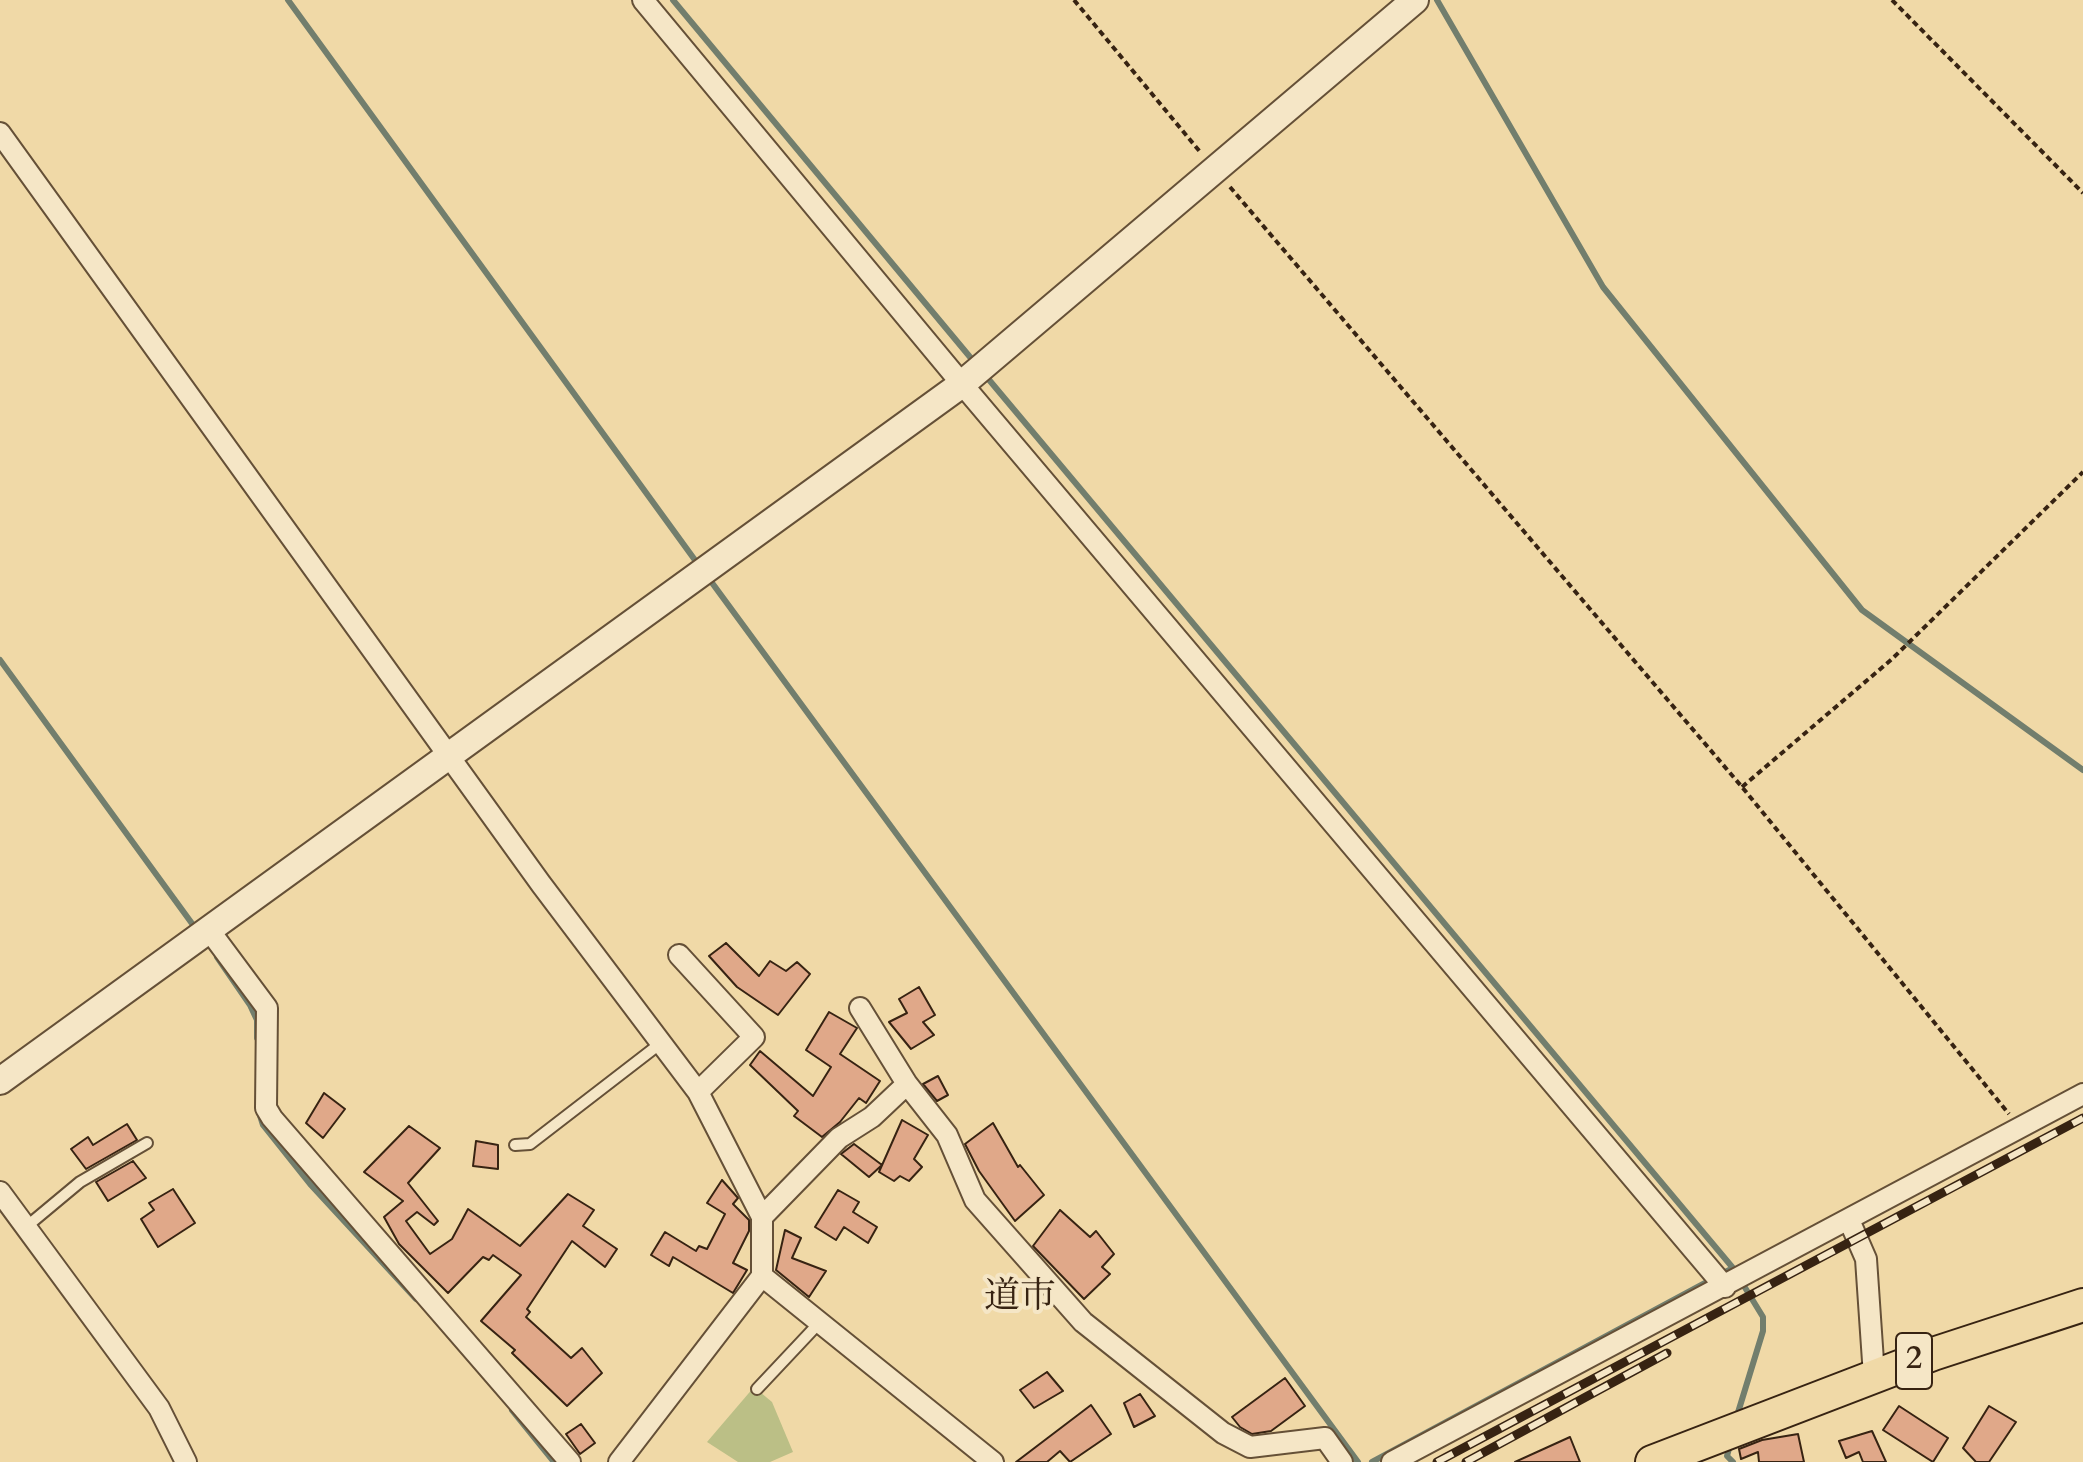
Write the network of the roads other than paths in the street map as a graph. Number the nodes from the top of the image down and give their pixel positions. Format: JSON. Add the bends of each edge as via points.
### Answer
{"nodes":[{"id":1,"x":643,"y":0,"type":"edge"},
{"id":2,"x":1415,"y":0,"type":"edge"},
{"id":3,"x":0,"y":133,"type":"edge"},
{"id":4,"x":962,"y":384,"type":"junction"},
{"id":5,"x":451,"y":755,"type":"junction"},
{"id":6,"x":209,"y":930,"type":"junction"},
{"id":7,"x":679,"y":955,"type":"dead end"},
{"id":8,"x":860,"y":1008,"type":"dead end"},
{"id":9,"x":661,"y":1043,"type":"junction"},
{"id":10,"x":0,"y":1081,"type":"edge"},
{"id":11,"x":907,"y":1084,"type":"junction"},
{"id":12,"x":698,"y":1092,"type":"junction"},
{"id":13,"x":2083,"y":1094,"type":"edge"},
{"id":14,"x":147,"y":1143,"type":"dead end"},
{"id":15,"x":515,"y":1145,"type":"dead end"},
{"id":16,"x":0,"y":1192,"type":"edge"},
{"id":17,"x":762,"y":1217,"type":"junction"},
{"id":18,"x":1849,"y":1220,"type":"junction"},
{"id":19,"x":26,"y":1227,"type":"junction"},
{"id":20,"x":762,"y":1276,"type":"junction"},
{"id":21,"x":1725,"y":1287,"type":"junction"},
{"id":22,"x":2083,"y":1305,"type":"edge"},
{"id":23,"x":821,"y":1321,"type":"junction"},
{"id":24,"x":1874,"y":1376,"type":"junction"},
{"id":25,"x":757,"y":1389,"type":"dead end"},
{"id":26,"x":1718,"y":1442,"type":"edge"},
{"id":27,"x":186,"y":1462,"type":"edge"},
{"id":28,"x":570,"y":1462,"type":"edge"},
{"id":29,"x":619,"y":1462,"type":"edge"},
{"id":30,"x":993,"y":1462,"type":"edge"},
{"id":31,"x":1342,"y":1462,"type":"edge"},
{"id":32,"x":1392,"y":1462,"type":"edge"},
{"id":33,"x":1652,"y":1462,"type":"edge"}],
"edges":[{"from":1,"to":4,"type":"street"},
{"from":2,"to":4,"type":"street"},
{"from":3,"to":5,"type":"street"},
{"from":4,"to":5,"type":"street"},
{"from":4,"to":21,"type":"street"},
{"from":5,"to":6,"type":"street"},
{"from":5,"to":9,"type":"street"},
{"from":6,"to":10,"type":"street"},
{"from":6,"to":28,"type":"street","via":[[267,1008],[266,1108],[272,1118]]},
{"from":7,"to":12,"type":"street","via":[[754,1037]]},
{"from":8,"to":11,"type":"street"},
{"from":9,"to":12,"type":"street"},
{"from":9,"to":15,"type":"lane","via":[[530,1144]]},
{"from":11,"to":17,"type":"street","via":[[872,1117],[839,1138]]},
{"from":11,"to":31,"type":"street","via":[[947,1135],[975,1200],[1083,1322],[1223,1433],[1250,1447],[1325,1438]]},
{"from":12,"to":17,"type":"street"},
{"from":13,"to":18,"type":"street"},
{"from":14,"to":19,"type":"lane","via":[[80,1182]]},
{"from":16,"to":19,"type":"street"},
{"from":17,"to":20,"type":"street"},
{"from":18,"to":21,"type":"street"},
{"from":18,"to":24,"type":"street","via":[[1866,1259]]},
{"from":19,"to":27,"type":"street","via":[[159,1408]]},
{"from":20,"to":23,"type":"street"},
{"from":20,"to":29,"type":"street"},
{"from":21,"to":32,"type":"street"},
{"from":22,"to":24,"type":"main road","number":"2"},
{"from":23,"to":25,"type":"lane"},
{"from":23,"to":30,"type":"street"},
{"from":24,"to":26,"type":"main road","number":"2"},
{"from":26,"to":33,"type":"main road","number":"2"}]}
